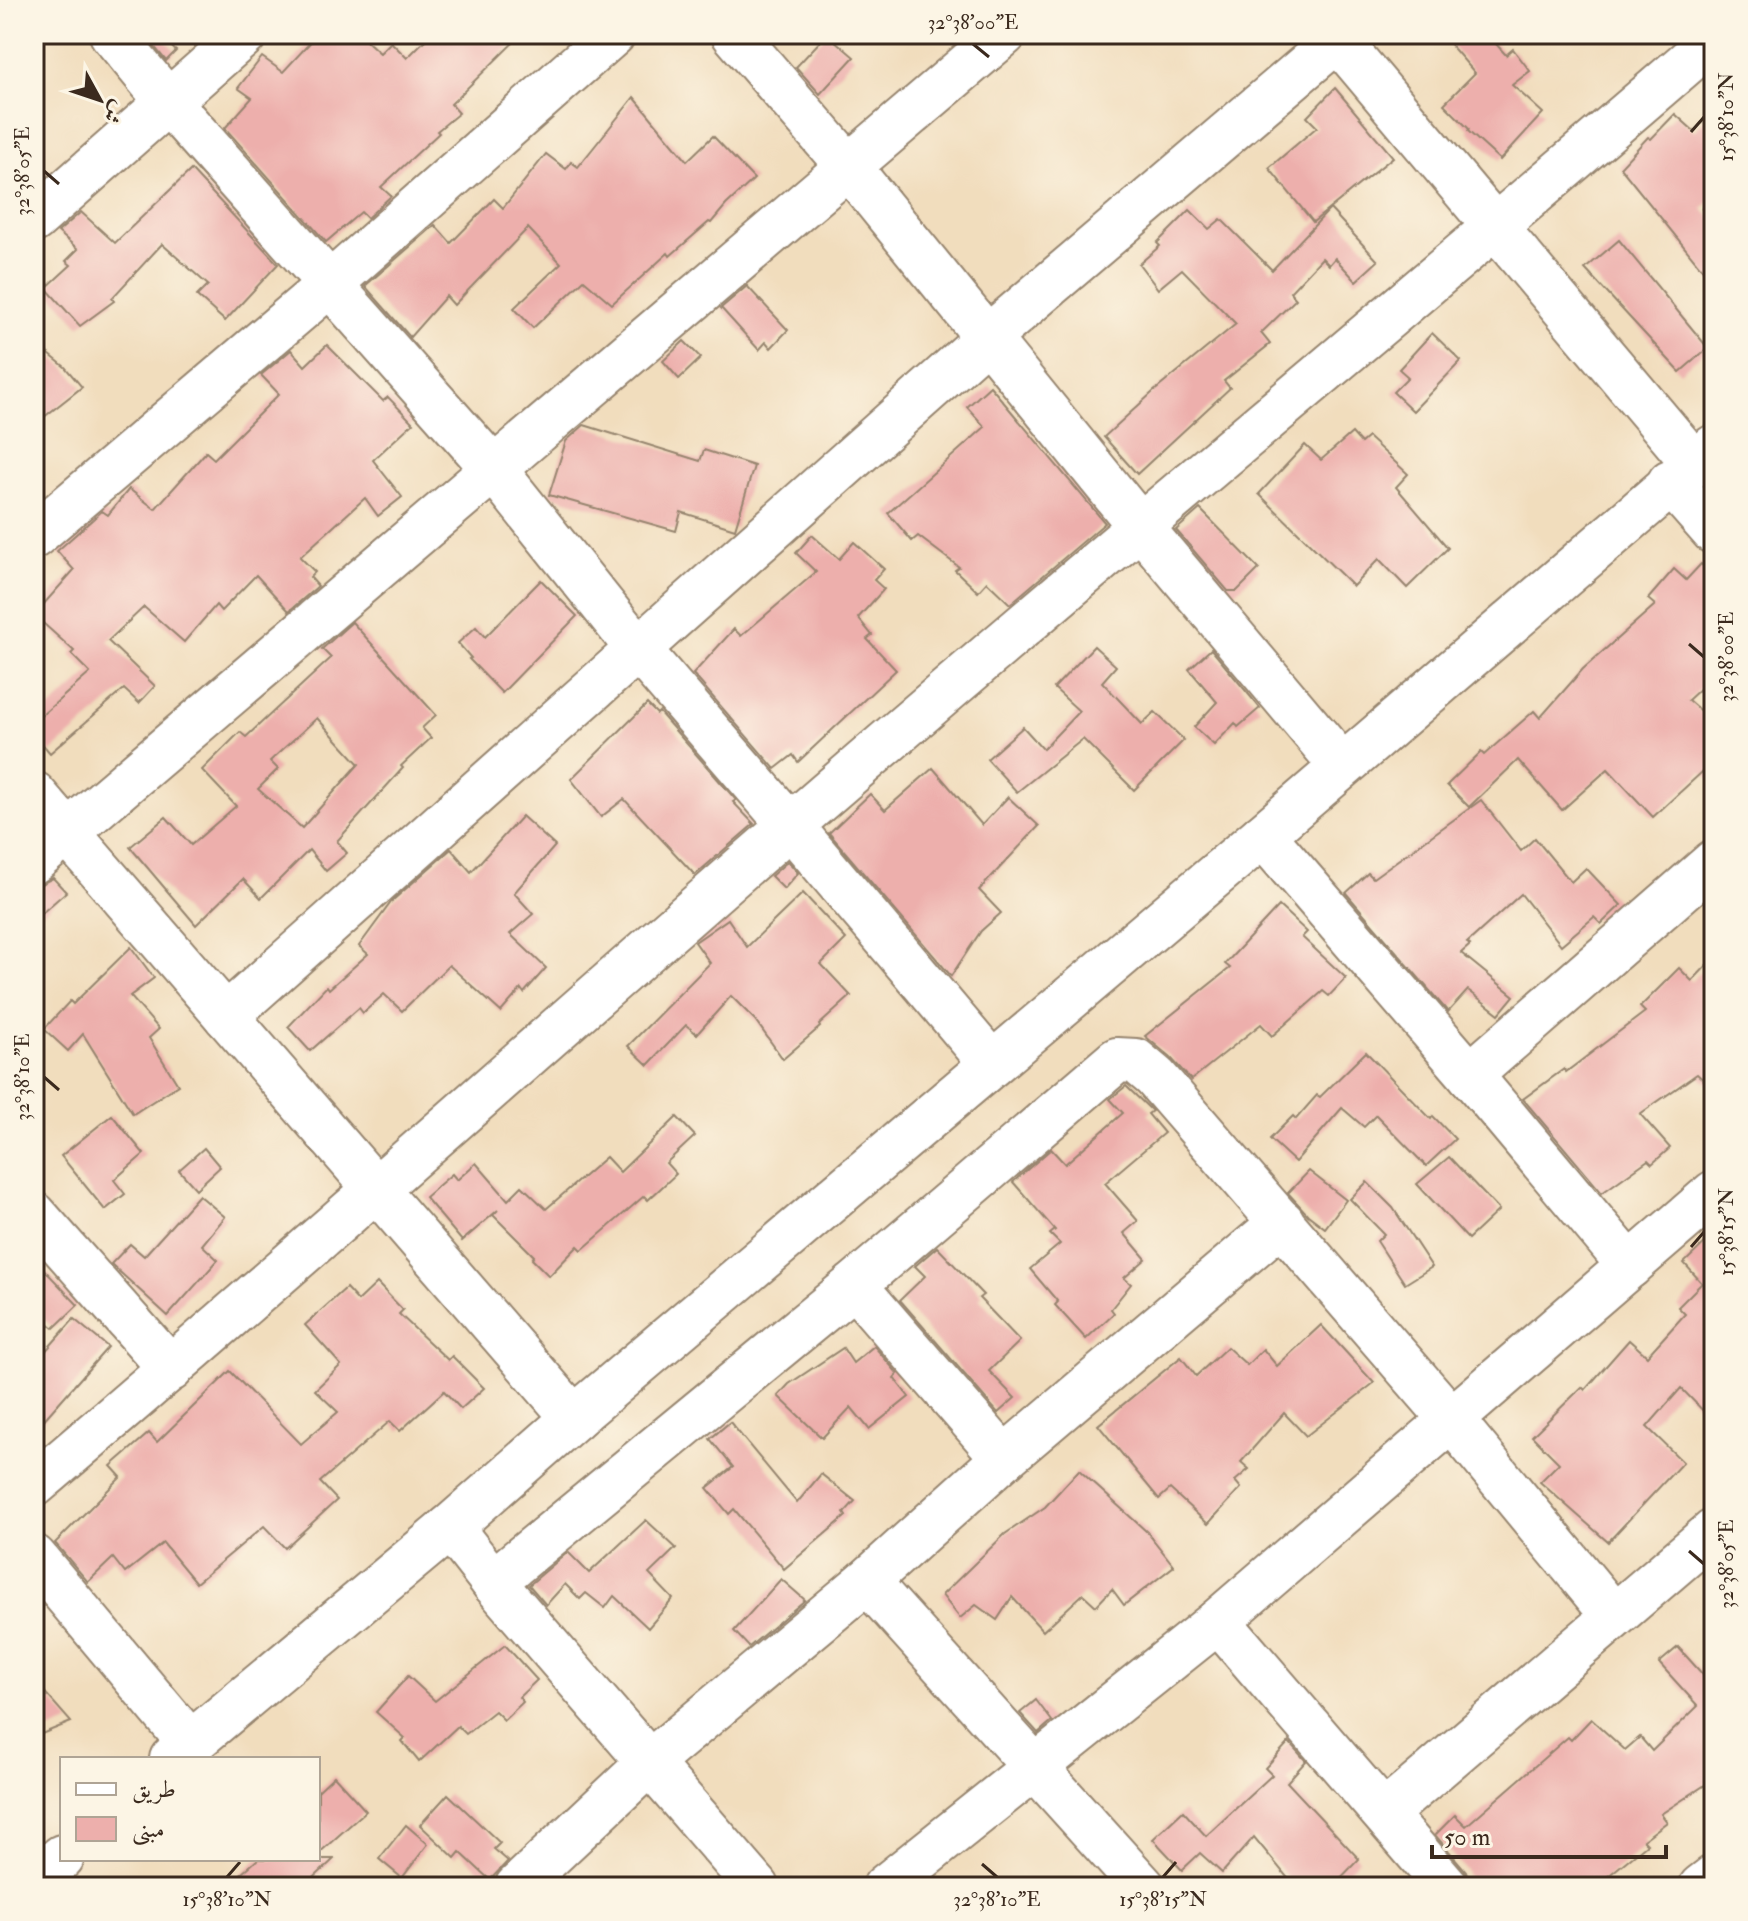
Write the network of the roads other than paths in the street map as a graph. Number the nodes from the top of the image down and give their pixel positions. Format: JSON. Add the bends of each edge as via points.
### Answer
{"nodes":[{"id":1,"x":112,"y":34,"type":"edge"},
{"id":2,"x":245,"y":34,"type":"edge"},
{"id":3,"x":613,"y":34,"type":"edge"},
{"id":4,"x":734,"y":34,"type":"edge"},
{"id":5,"x":1004,"y":34,"type":"edge"},
{"id":6,"x":1338,"y":36,"type":"edge"},
{"id":7,"x":1714,"y":39,"type":"edge"},
{"id":8,"x":168,"y":102,"type":"junction"},
{"id":9,"x":848,"y":166,"type":"junction"},
{"id":10,"x":34,"y":220,"type":"edge"},
{"id":11,"x":1496,"y":229,"type":"junction"},
{"id":12,"x":330,"y":284,"type":"junction"},
{"id":13,"x":986,"y":339,"type":"junction"},
{"id":14,"x":1693,"y":464,"type":"edge"},
{"id":15,"x":493,"y":468,"type":"junction"},
{"id":16,"x":1140,"y":526,"type":"junction"},
{"id":17,"x":1714,"y":532,"type":"edge"},
{"id":18,"x":34,"y":536,"type":"edge"},
{"id":19,"x":638,"y":649,"type":"junction"},
{"id":20,"x":1342,"y":766,"type":"junction"},
{"id":21,"x":34,"y":794,"type":"edge"},
{"id":22,"x":790,"y":825,"type":"junction"},
{"id":23,"x":67,"y":833,"type":"junction"},
{"id":24,"x":1263,"y":835,"type":"junction"},
{"id":25,"x":34,"y":861,"type":"edge"},
{"id":26,"x":1714,"y":862,"type":"edge"},
{"id":27,"x":226,"y":1016,"type":"junction"},
{"id":28,"x":992,"y":1064,"type":"junction"},
{"id":29,"x":1470,"y":1075,"type":"junction"},
{"id":30,"x":377,"y":1190,"type":"junction"},
{"id":31,"x":1714,"y":1193,"type":"edge"},
{"id":32,"x":34,"y":1214,"type":"edge"},
{"id":33,"x":1282,"y":1222,"type":"junction"},
{"id":34,"x":1630,"y":1266,"type":"junction"},
{"id":35,"x":854,"y":1285,"type":"junction"},
{"id":36,"x":171,"y":1369,"type":"junction"},
{"id":37,"x":574,"y":1418,"type":"junction"},
{"id":38,"x":1451,"y":1419,"type":"junction"},
{"id":39,"x":1004,"y":1458,"type":"junction"},
{"id":40,"x":34,"y":1485,"type":"edge"},
{"id":41,"x":450,"y":1527,"type":"junction"},
{"id":42,"x":1714,"y":1531,"type":"edge"},
{"id":43,"x":34,"y":1557,"type":"edge"},
{"id":44,"x":867,"y":1581,"type":"junction"},
{"id":45,"x":493,"y":1582,"type":"junction"},
{"id":46,"x":1613,"y":1615,"type":"junction"},
{"id":47,"x":1218,"y":1621,"type":"junction"},
{"id":48,"x":181,"y":1751,"type":"edge"},
{"id":49,"x":649,"y":1763,"type":"junction"},
{"id":50,"x":1037,"y":1767,"type":"junction"},
{"id":51,"x":1385,"y":1813,"type":"junction"},
{"id":52,"x":1714,"y":1877,"type":"edge"},
{"id":53,"x":517,"y":1887,"type":"edge"},
{"id":54,"x":757,"y":1887,"type":"edge"},
{"id":55,"x":885,"y":1887,"type":"edge"},
{"id":56,"x":1143,"y":1887,"type":"edge"},
{"id":57,"x":1447,"y":1887,"type":"edge"},
{"id":58,"x":1701,"y":1887,"type":"edge"}],
"edges":[{"from":1,"to":8,"type":"street"},
{"from":2,"to":8,"type":"street"},
{"from":3,"to":12,"type":"street"},
{"from":4,"to":9,"type":"street"},
{"from":5,"to":9,"type":"street"},
{"from":6,"to":11,"type":"street"},
{"from":6,"to":13,"type":"street"},
{"from":7,"to":11,"type":"street"},
{"from":8,"to":10,"type":"street"},
{"from":8,"to":12,"type":"street"},
{"from":9,"to":13,"type":"street"},
{"from":9,"to":15,"type":"street"},
{"from":11,"to":14,"type":"street"},
{"from":11,"to":16,"type":"street"},
{"from":12,"to":15,"type":"street"},
{"from":12,"to":18,"type":"street"},
{"from":13,"to":16,"type":"street"},
{"from":13,"to":19,"type":"street"},
{"from":14,"to":17,"type":"street"},
{"from":14,"to":20,"type":"street"},
{"from":15,"to":19,"type":"street"},
{"from":15,"to":23,"type":"street"},
{"from":16,"to":20,"type":"street"},
{"from":16,"to":22,"type":"street"},
{"from":19,"to":22,"type":"street"},
{"from":19,"to":27,"type":"street"},
{"from":20,"to":24,"type":"street"},
{"from":21,"to":23,"type":"street"},
{"from":22,"to":28,"type":"street"},
{"from":22,"to":30,"type":"street"},
{"from":23,"to":25,"type":"street"},
{"from":23,"to":27,"type":"street"},
{"from":24,"to":28,"type":"street"},
{"from":24,"to":29,"type":"street"},
{"from":26,"to":29,"type":"street"},
{"from":27,"to":30,"type":"street"},
{"from":28,"to":37,"type":"street"},
{"from":29,"to":34,"type":"street"},
{"from":30,"to":36,"type":"street"},
{"from":30,"to":37,"type":"street"},
{"from":31,"to":34,"type":"street"},
{"from":32,"to":36,"type":"street"},
{"from":33,"to":35,"type":"street","via":[[1155,1077],[1136,1061],[1117,1060]]},
{"from":33,"to":38,"type":"street"},
{"from":33,"to":39,"type":"street"},
{"from":34,"to":38,"type":"street"},
{"from":35,"to":39,"type":"street"},
{"from":35,"to":45,"type":"street"},
{"from":36,"to":40,"type":"street"},
{"from":37,"to":41,"type":"street"},
{"from":38,"to":46,"type":"street"},
{"from":38,"to":47,"type":"street"},
{"from":39,"to":44,"type":"street"},
{"from":41,"to":45,"type":"street"},
{"from":41,"to":48,"type":"street"},
{"from":42,"to":46,"type":"street"},
{"from":43,"to":48,"type":"street"},
{"from":44,"to":49,"type":"street"},
{"from":44,"to":50,"type":"street"},
{"from":45,"to":49,"type":"street"},
{"from":46,"to":51,"type":"street"},
{"from":47,"to":50,"type":"street"},
{"from":47,"to":51,"type":"street"},
{"from":49,"to":53,"type":"street"},
{"from":49,"to":54,"type":"street"},
{"from":50,"to":55,"type":"street"},
{"from":50,"to":56,"type":"street"},
{"from":51,"to":57,"type":"street"},
{"from":52,"to":58,"type":"street"}]}
